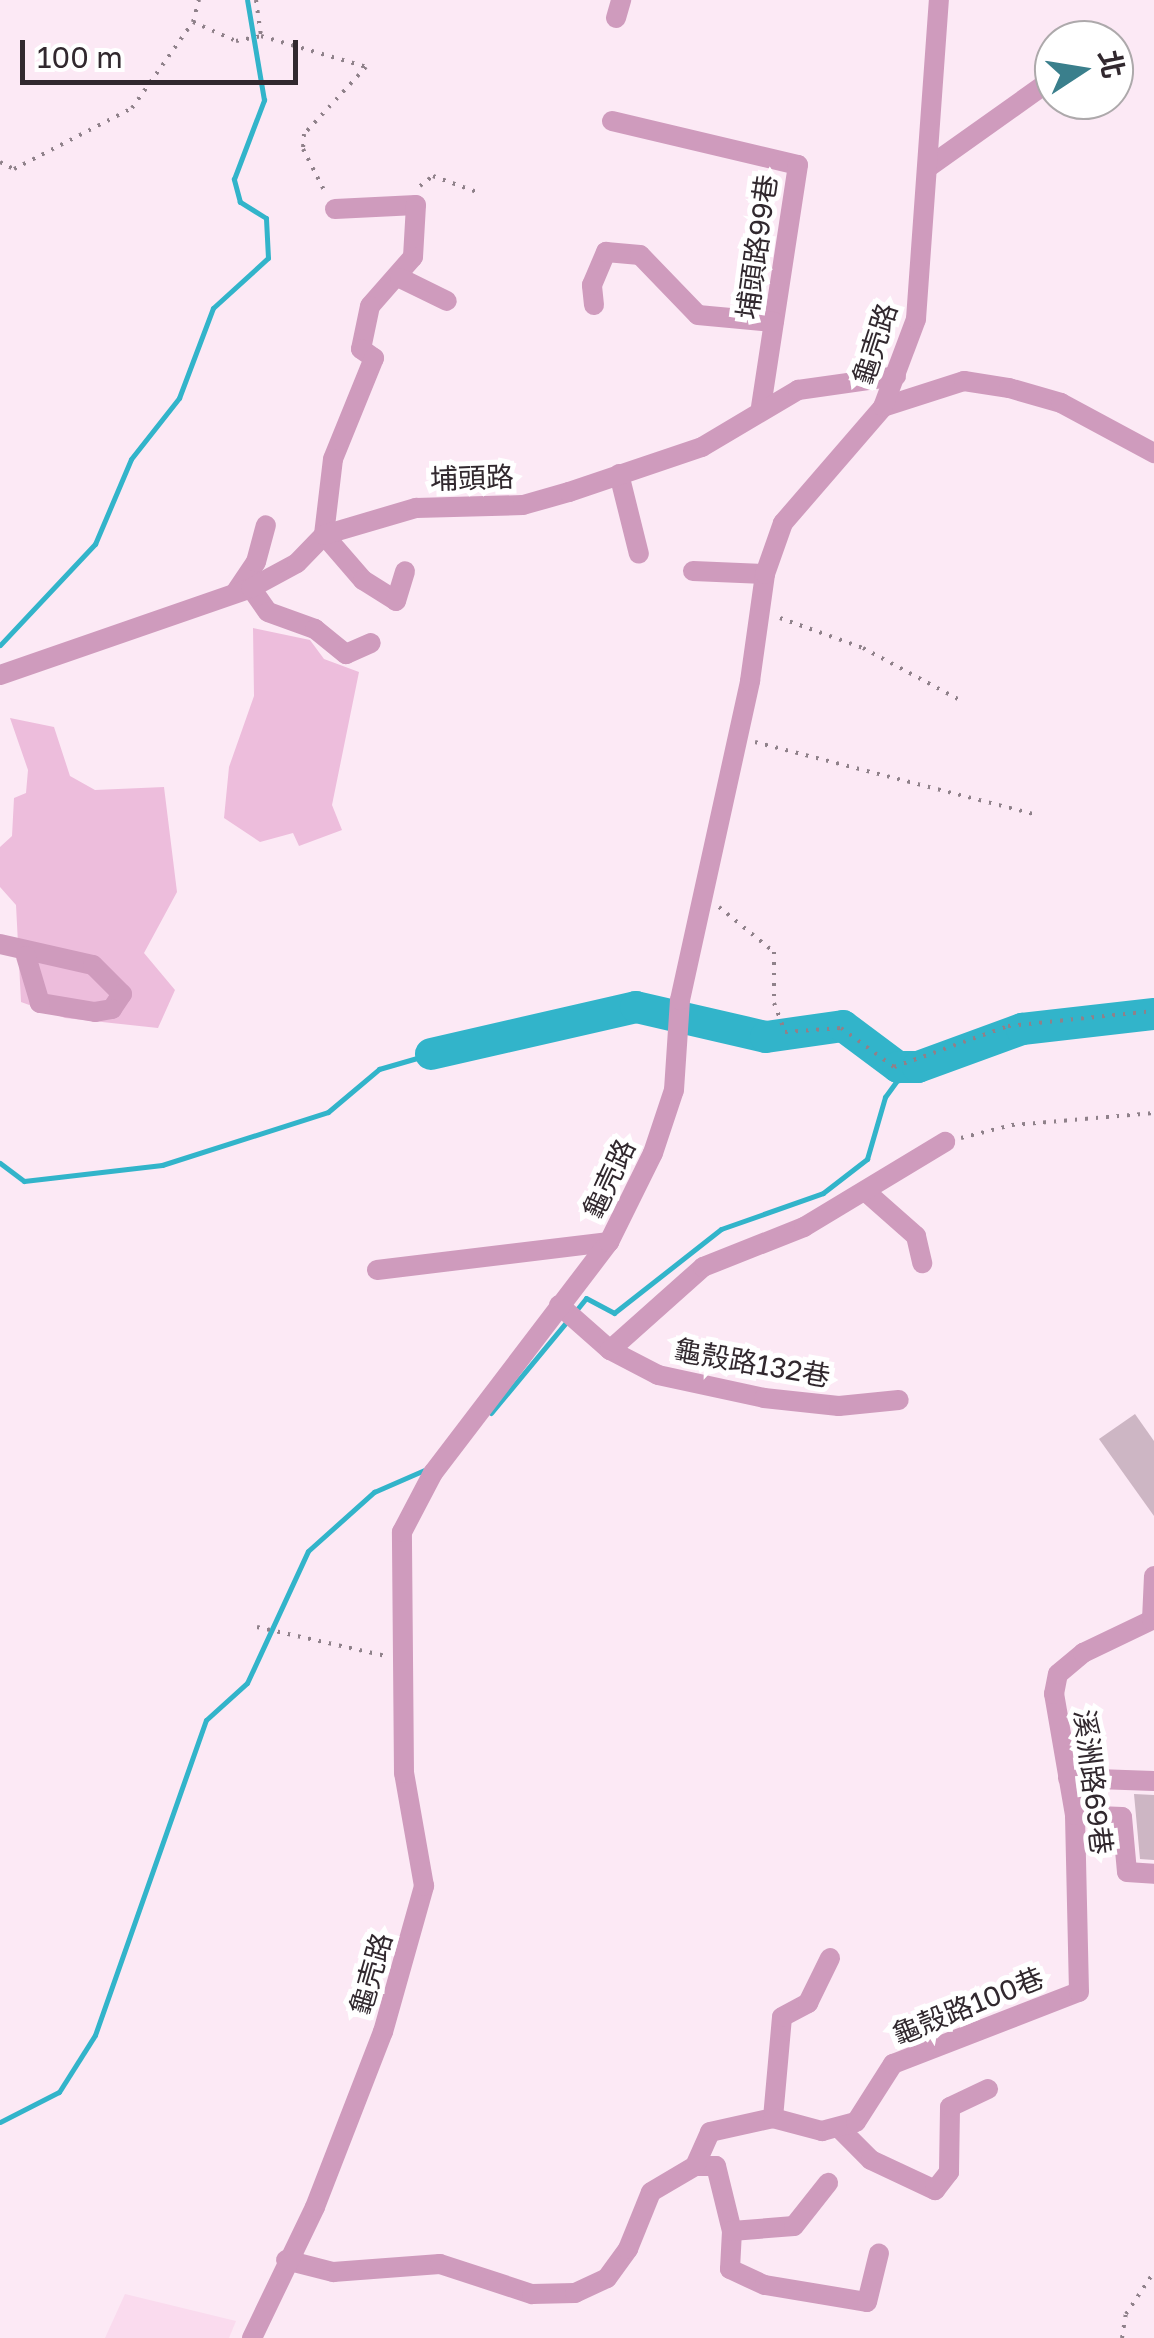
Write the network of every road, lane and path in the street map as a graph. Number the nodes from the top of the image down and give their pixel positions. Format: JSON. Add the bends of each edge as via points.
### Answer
{"nodes":[{"id":1,"x":199,"y":0,"type":"edge"},
{"id":2,"x":256,"y":0,"type":"edge"},
{"id":3,"x":939,"y":0,"type":"edge"},
{"id":4,"x":193,"y":22,"type":"junction"},
{"id":5,"x":261,"y":36,"type":"junction"},
{"id":6,"x":1034,"y":92,"type":"edge"},
{"id":7,"x":612,"y":121,"type":"dead end"},
{"id":8,"x":0,"y":162,"type":"edge"},
{"id":9,"x":930,"y":166,"type":"junction"},
{"id":10,"x":482,"y":194,"type":"dead end"},
{"id":11,"x":416,"y":205,"type":"junction"},
{"id":12,"x":335,"y":209,"type":"joint"},
{"id":13,"x":400,"y":278,"type":"junction"},
{"id":14,"x":447,"y":301,"type":"dead end"},
{"id":15,"x":594,"y":305,"type":"dead end"},
{"id":16,"x":774,"y":322,"type":"junction"},
{"id":17,"x":896,"y":376,"type":"junction"},
{"id":18,"x":761,"y":406,"type":"junction"},
{"id":19,"x":883,"y":408,"type":"junction"},
{"id":20,"x":1154,"y":453,"type":"edge"},
{"id":21,"x":619,"y":474,"type":"junction"},
{"id":22,"x":266,"y":526,"type":"dead end"},
{"id":23,"x":324,"y":534,"type":"junction"},
{"id":24,"x":639,"y":554,"type":"dead end"},
{"id":25,"x":405,"y":571,"type":"dead end"},
{"id":26,"x":694,"y":571,"type":"dead end"},
{"id":27,"x":765,"y":574,"type":"junction"},
{"id":28,"x":243,"y":590,"type":"junction"},
{"id":29,"x":761,"y":612,"type":"junction"},
{"id":30,"x":371,"y":642,"type":"dead end"},
{"id":31,"x":0,"y":675,"type":"edge"},
{"id":32,"x":962,"y":701,"type":"dead end"},
{"id":33,"x":736,"y":737,"type":"junction"},
{"id":34,"x":1034,"y":814,"type":"dead end"},
{"id":35,"x":700,"y":902,"type":"junction"},
{"id":36,"x":0,"y":944,"type":"edge"},
{"id":37,"x":26,"y":956,"type":"junction"},
{"id":38,"x":1154,"y":1011,"type":"edge"},
{"id":39,"x":1154,"y":1113,"type":"edge"},
{"id":40,"x":945,"y":1142,"type":"joint"},
{"id":41,"x":865,"y":1192,"type":"junction"},
{"id":42,"x":609,"y":1242,"type":"junction"},
{"id":43,"x":922,"y":1263,"type":"dead end"},
{"id":44,"x":377,"y":1270,"type":"dead end"},
{"id":45,"x":559,"y":1304,"type":"junction"},
{"id":46,"x":610,"y":1350,"type":"junction"},
{"id":47,"x":899,"y":1400,"type":"dead end"},
{"id":48,"x":1154,"y":1576,"type":"edge"},
{"id":49,"x":257,"y":1627,"type":"dead end"},
{"id":50,"x":400,"y":1659,"type":"junction"},
{"id":51,"x":1068,"y":1778,"type":"junction"},
{"id":52,"x":1154,"y":1781,"type":"edge"},
{"id":53,"x":1075,"y":1815,"type":"junction"},
{"id":54,"x":1154,"y":1874,"type":"edge"},
{"id":55,"x":830,"y":1958,"type":"dead end"},
{"id":56,"x":1079,"y":1992,"type":"joint"},
{"id":57,"x":988,"y":2088,"type":"dead end"},
{"id":58,"x":773,"y":2118,"type":"junction"},
{"id":59,"x":839,"y":2128,"type":"junction"},
{"id":60,"x":696,"y":2166,"type":"junction"},
{"id":61,"x":828,"y":2183,"type":"dead end"},
{"id":62,"x":732,"y":2231,"type":"junction"},
{"id":63,"x":879,"y":2253,"type":"dead end"},
{"id":64,"x":286,"y":2260,"type":"junction"},
{"id":65,"x":1154,"y":2272,"type":"edge"},
{"id":66,"x":252,"y":2338,"type":"edge"},
{"id":67,"x":1122,"y":2338,"type":"edge"}],
"edges":[{"from":1,"to":4,"type":"path"},
{"from":2,"to":5,"type":"path"},
{"from":3,"to":9,"type":"street","name":"龜壳路"},
{"from":4,"to":5,"type":"path","via":[[236,41]]},
{"from":4,"to":8,"type":"path","via":[[132,108],[14,169]]},
{"from":5,"to":12,"type":"path","via":[[366,67],[304,134],[303,149]]},
{"from":6,"to":9,"type":"street"},
{"from":7,"to":16,"type":"street","name":"埔頭路99巷","via":[[798,166]]},
{"from":9,"to":17,"type":"street","name":"龜壳路","via":[[916,319]]},
{"from":10,"to":11,"type":"path","via":[[433,176],[422,178]]},
{"from":11,"to":12,"type":"street"},
{"from":11,"to":13,"type":"street","via":[[412,257]]},
{"from":13,"to":14,"type":"street"},
{"from":13,"to":23,"type":"street","via":[[370,306],[360,349],[374,358],[333,459]]},
{"from":15,"to":16,"type":"street","via":[[592,285],[606,252],[640,255],[698,314]]},
{"from":16,"to":18,"type":"street","name":"埔頭路99巷"},
{"from":17,"to":18,"type":"street","name":"埔頭路","via":[[846,378]]},
{"from":17,"to":19,"type":"street","name":"龜壳路"},
{"from":18,"to":21,"type":"street","name":"埔頭路","via":[[731,434]]},
{"from":19,"to":20,"type":"street","via":[[964,382],[1009,388],[1061,403]]},
{"from":19,"to":27,"type":"street","name":"龜壳路","via":[[783,522]]},
{"from":21,"to":23,"type":"street","name":"埔頭路","via":[[524,505],[416,508]]},
{"from":21,"to":24,"type":"street"},
{"from":22,"to":28,"type":"street"},
{"from":23,"to":25,"type":"street","via":[[363,580],[396,601]]},
{"from":23,"to":28,"type":"street","name":"埔頭路","via":[[297,562]]},
{"from":26,"to":27,"type":"street"},
{"from":27,"to":29,"type":"street","name":"龜壳路"},
{"from":28,"to":30,"type":"street","via":[[268,612],[315,629],[346,654]]},
{"from":28,"to":31,"type":"street","name":"埔頭路"},
{"from":29,"to":32,"type":"path","via":[[862,648]]},
{"from":29,"to":33,"type":"street","name":"龜壳路"},
{"from":33,"to":34,"type":"path"},
{"from":33,"to":35,"type":"street","name":"龜壳路"},
{"from":35,"to":38,"type":"path","via":[[728,909],[774,952],[774,1003],[786,1032],[841,1028],[894,1067],[1008,1026]]},
{"from":35,"to":42,"type":"street","name":"龜壳路","via":[[680,1000],[674,1090]]},
{"from":36,"to":37,"type":"street"},
{"from":37,"to":37,"type":"street","via":[[93,965],[122,994],[112,1009],[95,1012],[40,1003]]},
{"from":39,"to":40,"type":"path","via":[[1012,1125]]},
{"from":40,"to":41,"type":"street"},
{"from":41,"to":43,"type":"street","via":[[916,1236]]},
{"from":41,"to":46,"type":"street","via":[[804,1227],[704,1267]]},
{"from":42,"to":44,"type":"street"},
{"from":42,"to":45,"type":"street","name":"龜壳路"},
{"from":45,"to":46,"type":"street","name":"龜殼路132巷"},
{"from":45,"to":50,"type":"street","name":"龜壳路","via":[[413,1502],[399,1563]]},
{"from":46,"to":47,"type":"street","name":"龜殼路132巷","via":[[658,1375],[764,1398],[838,1406]]},
{"from":48,"to":51,"type":"street","name":"溪洲路69巷","via":[[1152,1620],[1058,1674],[1054,1694]]},
{"from":49,"to":50,"type":"path"},
{"from":50,"to":64,"type":"street","name":"龜壳路","via":[[404,1772],[424,1886],[384,2032]]},
{"from":51,"to":52,"type":"street"},
{"from":51,"to":53,"type":"street","name":"溪洲路69巷"},
{"from":53,"to":54,"type":"street","via":[[1122,1817],[1126,1872]]},
{"from":53,"to":56,"type":"street","name":"溪洲路69巷"},
{"from":55,"to":58,"type":"street","via":[[808,2003],[782,2017]]},
{"from":56,"to":59,"type":"street","name":"龜殼路100巷","via":[[893,2064],[856,2122]]},
{"from":57,"to":59,"type":"street","via":[[950,2107],[949,2172],[935,2190],[871,2160]]},
{"from":58,"to":59,"type":"street"},
{"from":58,"to":60,"type":"street","via":[[710,2132]]},
{"from":60,"to":62,"type":"street","via":[[716,2166]]},
{"from":60,"to":64,"type":"street","via":[[650,2192],[628,2249],[607,2278],[575,2293],[532,2294],[440,2264],[362,2273]]},
{"from":61,"to":62,"type":"street","via":[[794,2226]]},
{"from":62,"to":63,"type":"street","via":[[730,2269],[812,2295],[867,2302]]},
{"from":64,"to":66,"type":"street","name":"龜壳路"},
{"from":65,"to":67,"type":"path","via":[[1126,2314]]}]}
